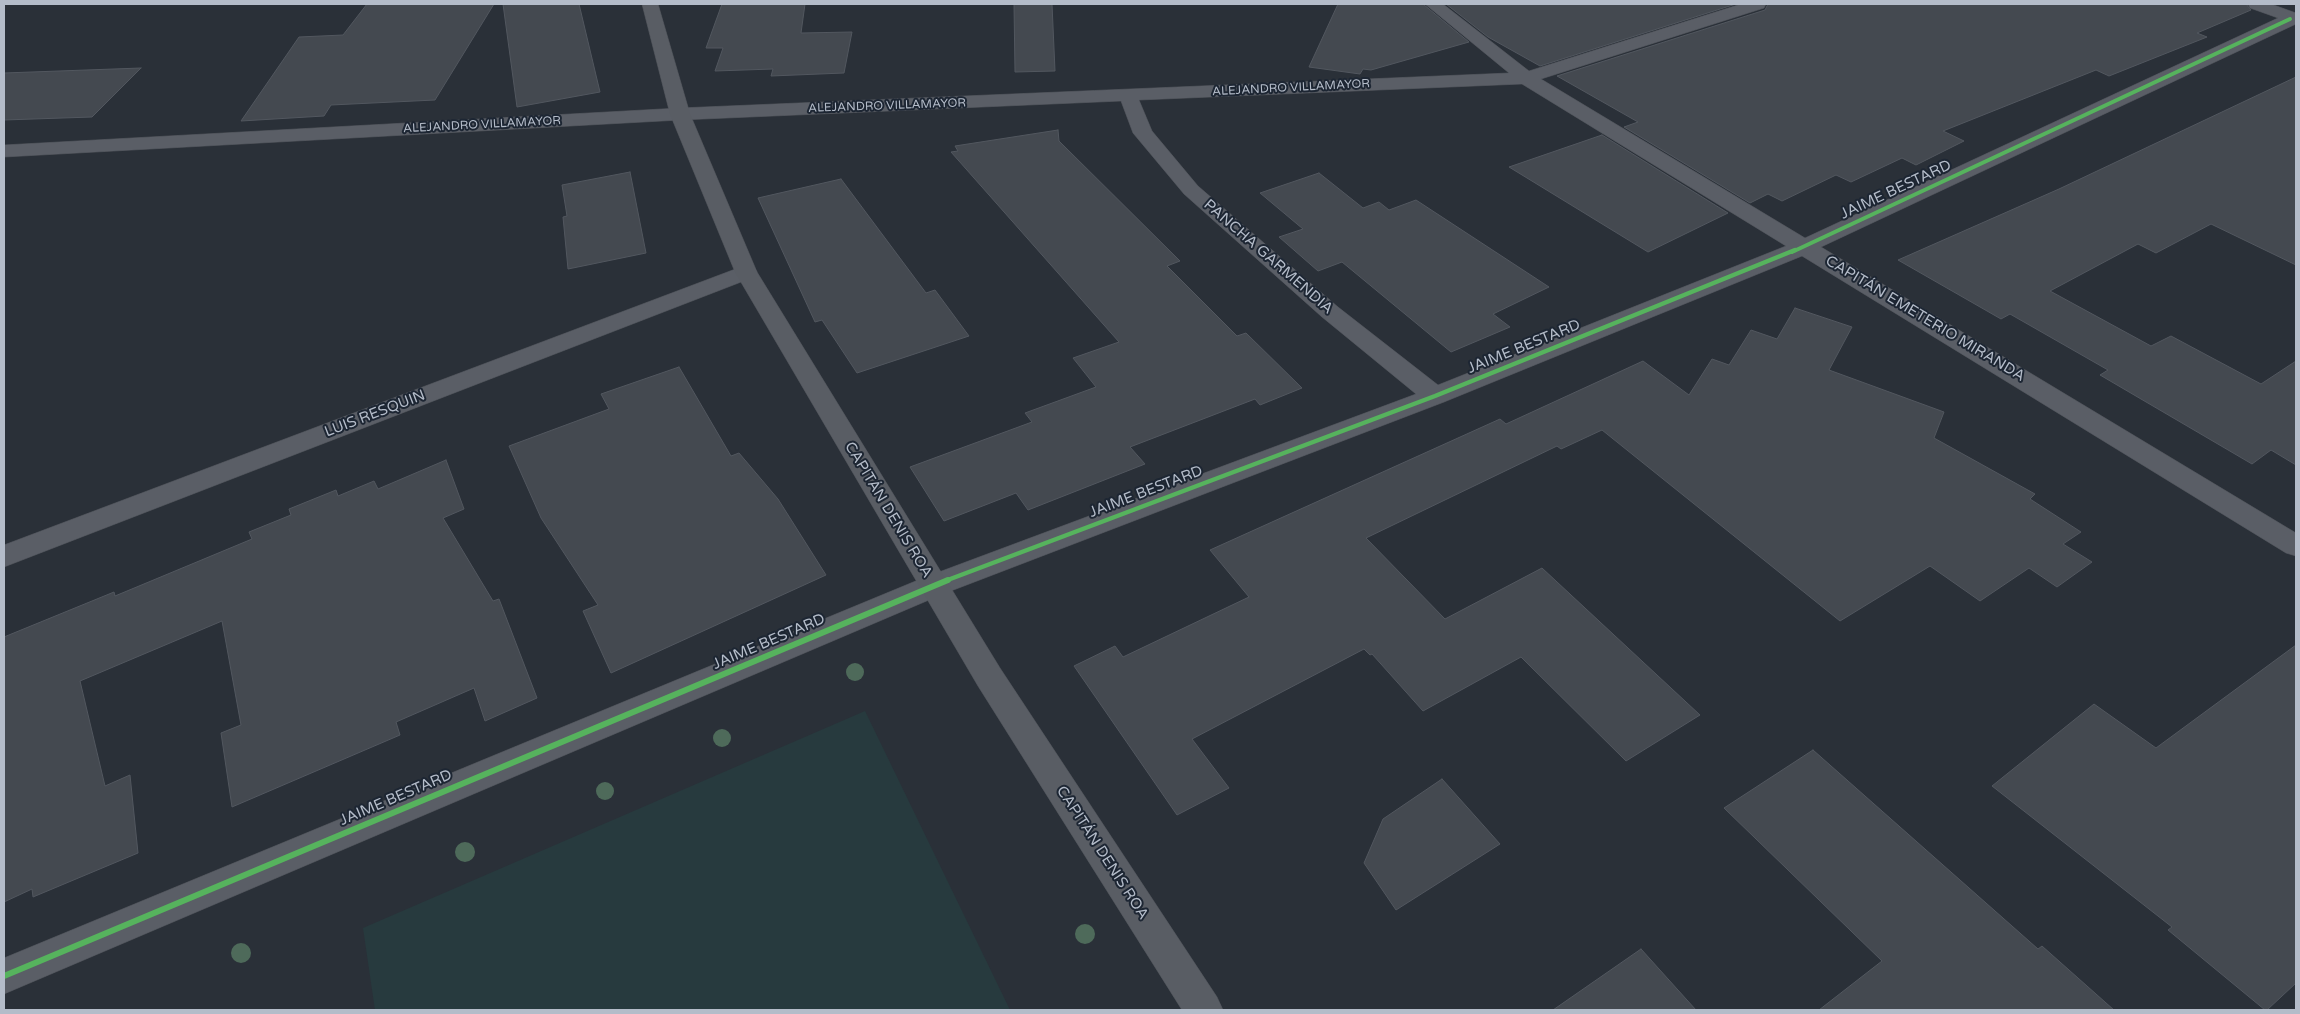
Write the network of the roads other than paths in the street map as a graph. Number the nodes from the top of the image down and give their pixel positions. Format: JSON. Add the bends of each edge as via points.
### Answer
{"nodes":[{"id":1,"x":650,"y":4,"type":"edge"},
{"id":2,"x":1433,"y":4,"type":"edge"},
{"id":3,"x":1758,"y":4,"type":"edge"},
{"id":4,"x":2256,"y":4,"type":"edge"},
{"id":5,"x":2293,"y":19,"type":"edge"},
{"id":6,"x":1526,"y":78,"type":"junction"},
{"id":7,"x":1128,"y":96,"type":"junction"},
{"id":8,"x":680,"y":114,"type":"junction"},
{"id":9,"x":4,"y":151,"type":"edge"},
{"id":10,"x":1806,"y":246,"type":"junction"},
{"id":11,"x":746,"y":272,"type":"junction"},
{"id":12,"x":1435,"y":396,"type":"junction"},
{"id":13,"x":2296,"y":546,"type":"edge"},
{"id":14,"x":4,"y":556,"type":"edge"},
{"id":15,"x":933,"y":586,"type":"junction"},
{"id":16,"x":4,"y":976,"type":"edge"},
{"id":17,"x":1204,"y":1010,"type":"edge"}],
"edges":[{"from":1,"to":8,"type":"main road","name":"CAPITÁN DENIS ROA"},
{"from":2,"to":6,"type":"street","name":"CAPITÁN EMETERIO MIRANDA"},
{"from":3,"to":6,"type":"street","name":"ALEJANDRO VILLAMAYOR"},
{"from":4,"to":5,"type":"street"},
{"from":5,"to":10,"type":"street","name":"JAIME BESTARD"},
{"from":6,"to":7,"type":"street","name":"ALEJANDRO VILLAMAYOR"},
{"from":6,"to":10,"type":"street","name":"CAPITÁN EMETERIO MIRANDA"},
{"from":7,"to":8,"type":"street","name":"ALEJANDRO VILLAMAYOR"},
{"from":7,"to":12,"type":"street","name":"PANCHA GARMENDIA","via":[[1143,133],[1191,190],[1330,312]]},
{"from":8,"to":9,"type":"street","name":"ALEJANDRO VILLAMAYOR"},
{"from":8,"to":11,"type":"main road","name":"CAPITÁN DENIS ROA"},
{"from":10,"to":12,"type":"street","name":"JAIME BESTARD"},
{"from":10,"to":13,"type":"street","name":"CAPITÁN EMETERIO MIRANDA"},
{"from":11,"to":14,"type":"street","name":"LUIS RESQUIN"},
{"from":11,"to":15,"type":"main road","name":"CAPITÁN DENIS ROA"},
{"from":12,"to":15,"type":"street","name":"JAIME BESTARD"},
{"from":15,"to":16,"type":"street","name":"JAIME BESTARD"},
{"from":15,"to":17,"type":"main road","name":"CAPITÁN DENIS ROA"}]}
